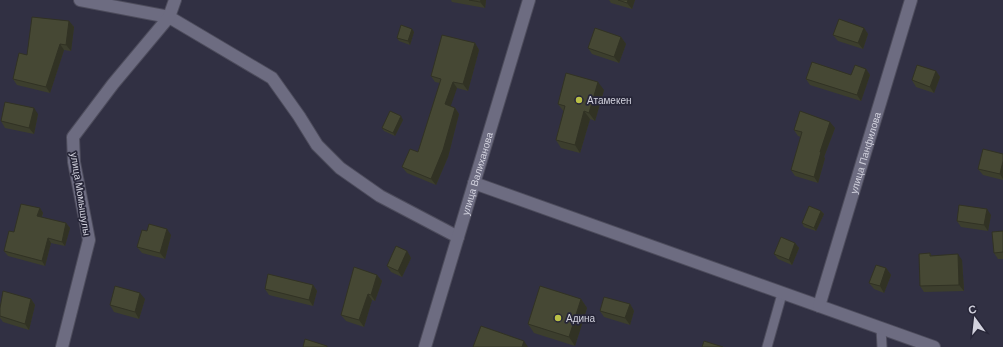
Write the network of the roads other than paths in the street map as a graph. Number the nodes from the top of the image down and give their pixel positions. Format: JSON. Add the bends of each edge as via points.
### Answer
{"nodes":[{"id":1,"x":80,"y":0,"type":"edge"},
{"id":2,"x":175,"y":0,"type":"edge"},
{"id":3,"x":529,"y":0,"type":"edge"},
{"id":4,"x":911,"y":0,"type":"edge"},
{"id":5,"x":169,"y":17,"type":"junction"},
{"id":6,"x":474,"y":183,"type":"junction"},
{"id":7,"x":458,"y":237,"type":"junction"},
{"id":8,"x":782,"y":294,"type":"junction"},
{"id":9,"x":818,"y":306,"type":"junction"},
{"id":10,"x":881,"y":328,"type":"junction"},
{"id":11,"x":62,"y":347,"type":"edge"},
{"id":12,"x":425,"y":347,"type":"edge"},
{"id":13,"x":767,"y":347,"type":"edge"},
{"id":14,"x":882,"y":347,"type":"edge"},
{"id":15,"x":934,"y":347,"type":"edge"}],
"edges":[{"from":1,"to":5,"type":"street"},
{"from":2,"to":5,"type":"street","name":"улица Момышулы"},
{"from":3,"to":6,"type":"street","name":"улица Валиханова"},
{"from":4,"to":9,"type":"street","name":"улица Панфилова"},
{"from":5,"to":7,"type":"street","via":[[272,78],[317,145],[340,168],[380,196]]},
{"from":5,"to":11,"type":"street","name":"улица Момышулы","via":[[73,137],[74,162],[89,240]]},
{"from":6,"to":7,"type":"street","name":"улица Валиханова"},
{"from":6,"to":8,"type":"street"},
{"from":7,"to":12,"type":"street","name":"улица Валиханова"},
{"from":8,"to":9,"type":"street"},
{"from":8,"to":13,"type":"lane"},
{"from":9,"to":10,"type":"street"},
{"from":10,"to":14,"type":"lane"},
{"from":10,"to":15,"type":"street"}]}
